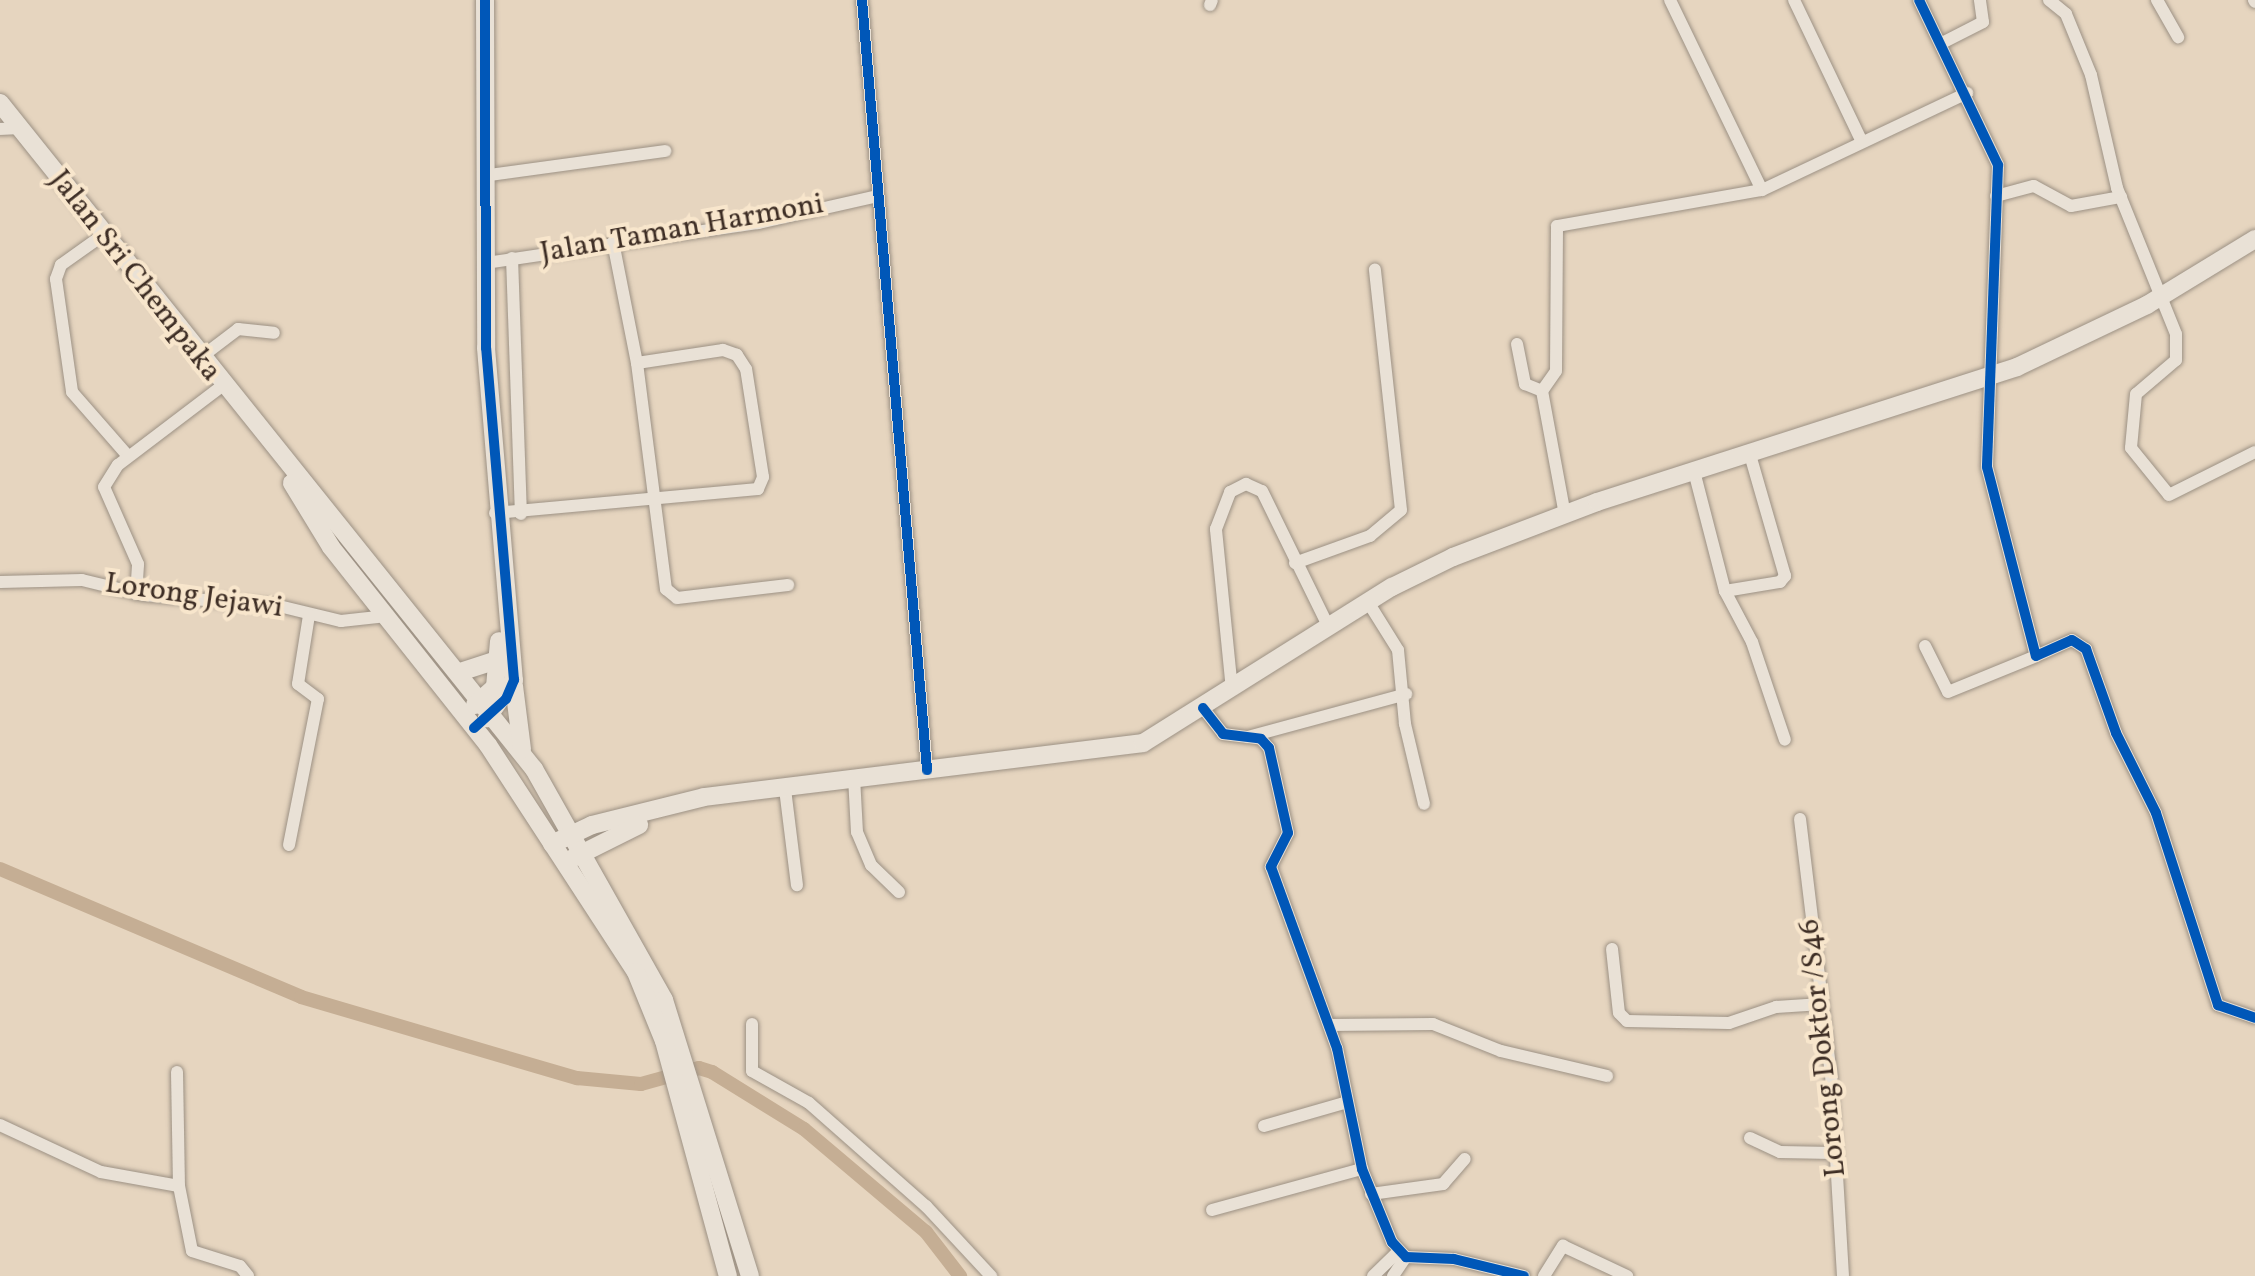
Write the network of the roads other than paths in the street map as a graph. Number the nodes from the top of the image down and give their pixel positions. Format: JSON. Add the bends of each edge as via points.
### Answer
{"nodes":[{"id":1,"x":486,"y":0,"type":"edge"},
{"id":2,"x":862,"y":0,"type":"edge"},
{"id":3,"x":1670,"y":0,"type":"edge"},
{"id":4,"x":1794,"y":0,"type":"edge"},
{"id":5,"x":1919,"y":0,"type":"edge"},
{"id":6,"x":1980,"y":0,"type":"edge"},
{"id":7,"x":2049,"y":0,"type":"edge"},
{"id":8,"x":2157,"y":0,"type":"edge"},
{"id":9,"x":2178,"y":38,"type":"dead end"},
{"id":10,"x":1942,"y":44,"type":"junction"},
{"id":11,"x":1967,"y":92,"type":"junction"},
{"id":12,"x":0,"y":103,"type":"edge"},
{"id":13,"x":20,"y":128,"type":"junction"},
{"id":14,"x":0,"y":129,"type":"edge"},
{"id":15,"x":1861,"y":140,"type":"junction"},
{"id":16,"x":665,"y":151,"type":"dead end"},
{"id":17,"x":490,"y":175,"type":"junction"},
{"id":18,"x":1762,"y":190,"type":"junction"},
{"id":19,"x":878,"y":196,"type":"junction"},
{"id":20,"x":1996,"y":196,"type":"junction"},
{"id":21,"x":2121,"y":198,"type":"junction"},
{"id":22,"x":104,"y":235,"type":"junction"},
{"id":23,"x":2255,"y":239,"type":"edge"},
{"id":24,"x":613,"y":242,"type":"junction"},
{"id":25,"x":512,"y":258,"type":"junction"},
{"id":26,"x":486,"y":262,"type":"junction"},
{"id":27,"x":1375,"y":269,"type":"dead end"},
{"id":28,"x":2165,"y":295,"type":"junction"},
{"id":29,"x":274,"y":333,"type":"dead end"},
{"id":30,"x":1517,"y":344,"type":"dead end"},
{"id":31,"x":200,"y":358,"type":"junction"},
{"id":32,"x":637,"y":363,"type":"junction"},
{"id":33,"x":1988,"y":376,"type":"junction"},
{"id":34,"x":222,"y":386,"type":"junction"},
{"id":35,"x":1542,"y":391,"type":"junction"},
{"id":36,"x":517,"y":400,"type":"junction"},
{"id":37,"x":488,"y":404,"type":"junction"},
{"id":38,"x":492,"y":446,"type":"junction"},
{"id":39,"x":519,"y":447,"type":"junction"},
{"id":40,"x":271,"y":448,"type":"junction"},
{"id":41,"x":2255,"y":452,"type":"edge"},
{"id":42,"x":1750,"y":455,"type":"junction"},
{"id":43,"x":128,"y":456,"type":"junction"},
{"id":44,"x":1695,"y":474,"type":"junction"},
{"id":45,"x":654,"y":500,"type":"junction"},
{"id":46,"x":497,"y":513,"type":"junction"},
{"id":47,"x":522,"y":514,"type":"junction"},
{"id":48,"x":1564,"y":514,"type":"junction"},
{"id":49,"x":1294,"y":563,"type":"junction"},
{"id":50,"x":0,"y":582,"type":"edge"},
{"id":51,"x":788,"y":586,"type":"dead end"},
{"id":52,"x":1725,"y":591,"type":"junction"},
{"id":53,"x":136,"y":594,"type":"junction"},
{"id":54,"x":1368,"y":602,"type":"junction"},
{"id":55,"x":309,"y":615,"type":"junction"},
{"id":56,"x":386,"y":616,"type":"junction"},
{"id":57,"x":1329,"y":628,"type":"junction"},
{"id":58,"x":1925,"y":646,"type":"dead end"},
{"id":59,"x":2036,"y":656,"type":"junction"},
{"id":60,"x":500,"y":659,"type":"junction"},
{"id":61,"x":460,"y":672,"type":"junction"},
{"id":62,"x":514,"y":680,"type":"junction"},
{"id":63,"x":1232,"y":690,"type":"junction"},
{"id":64,"x":1406,"y":694,"type":"junction"},
{"id":65,"x":488,"y":706,"type":"junction"},
{"id":66,"x":1202,"y":708,"type":"junction"},
{"id":67,"x":469,"y":720,"type":"junction"},
{"id":68,"x":1246,"y":738,"type":"junction"},
{"id":69,"x":1786,"y":740,"type":"dead end"},
{"id":70,"x":522,"y":752,"type":"junction"},
{"id":71,"x":926,"y":770,"type":"junction"},
{"id":72,"x":854,"y":777,"type":"junction"},
{"id":73,"x":785,"y":789,"type":"junction"},
{"id":74,"x":730,"y":798,"type":"junction"},
{"id":75,"x":1424,"y":804,"type":"dead end"},
{"id":76,"x":1800,"y":819,"type":"dead end"},
{"id":77,"x":572,"y":834,"type":"junction"},
{"id":78,"x":552,"y":844,"type":"junction"},
{"id":79,"x":289,"y":845,"type":"dead end"},
{"id":80,"x":582,"y":852,"type":"junction"},
{"id":81,"x":565,"y":863,"type":"junction"},
{"id":82,"x":797,"y":885,"type":"dead end"},
{"id":83,"x":899,"y":892,"type":"dead end"},
{"id":84,"x":1612,"y":950,"type":"dead end"},
{"id":85,"x":1822,"y":1004,"type":"junction"},
{"id":86,"x":2255,"y":1018,"type":"edge"},
{"id":87,"x":752,"y":1024,"type":"dead end"},
{"id":88,"x":1329,"y":1025,"type":"junction"},
{"id":89,"x":675,"y":1045,"type":"junction"},
{"id":90,"x":176,"y":1072,"type":"dead end"},
{"id":91,"x":1607,"y":1076,"type":"dead end"},
{"id":92,"x":1347,"y":1102,"type":"junction"},
{"id":93,"x":689,"y":1104,"type":"junction"},
{"id":94,"x":0,"y":1124,"type":"edge"},
{"id":95,"x":1264,"y":1126,"type":"dead end"},
{"id":96,"x":1750,"y":1138,"type":"dead end"},
{"id":97,"x":1833,"y":1153,"type":"junction"},
{"id":98,"x":1466,"y":1159,"type":"dead end"},
{"id":99,"x":1362,"y":1169,"type":"junction"},
{"id":100,"x":179,"y":1186,"type":"junction"},
{"id":101,"x":1371,"y":1194,"type":"junction"},
{"id":102,"x":1212,"y":1210,"type":"dead end"},
{"id":103,"x":1402,"y":1254,"type":"junction"},
{"id":104,"x":248,"y":1276,"type":"edge"},
{"id":105,"x":728,"y":1276,"type":"edge"},
{"id":106,"x":750,"y":1276,"type":"edge"},
{"id":107,"x":991,"y":1276,"type":"edge"},
{"id":108,"x":1372,"y":1276,"type":"edge"},
{"id":109,"x":1393,"y":1276,"type":"edge"},
{"id":110,"x":1524,"y":1276,"type":"edge"},
{"id":111,"x":1544,"y":1276,"type":"edge"},
{"id":112,"x":1627,"y":1276,"type":"edge"},
{"id":113,"x":1843,"y":1276,"type":"edge"}],
"edges":[{"from":1,"to":17,"type":"main road"},
{"from":2,"to":19,"type":"street"},
{"from":3,"to":18,"type":"street"},
{"from":4,"to":15,"type":"street"},
{"from":5,"to":10,"type":"street"},
{"from":6,"to":10,"type":"street","via":[[1983,22]]},
{"from":7,"to":21,"type":"street","via":[[2066,14],[2091,75]]},
{"from":8,"to":9,"type":"street"},
{"from":10,"to":11,"type":"street"},
{"from":11,"to":15,"type":"street"},
{"from":11,"to":20,"type":"street","via":[[1994,148]]},
{"from":12,"to":13,"type":"main road","name":"Jalan Sri Chempaka"},
{"from":13,"to":14,"type":"street"},
{"from":13,"to":22,"type":"main road","name":"Jalan Sri Chempaka"},
{"from":15,"to":18,"type":"street"},
{"from":16,"to":17,"type":"street"},
{"from":17,"to":26,"type":"main road"},
{"from":18,"to":35,"type":"street","via":[[1557,226],[1556,370]]},
{"from":19,"to":24,"type":"street","name":"Jalan Taman Harmoni","via":[[758,223]]},
{"from":19,"to":71,"type":"street"},
{"from":20,"to":21,"type":"street","via":[[2034,186],[2071,206]]},
{"from":20,"to":33,"type":"street"},
{"from":21,"to":28,"type":"street"},
{"from":22,"to":31,"type":"main road","name":"Jalan Sri Chempaka"},
{"from":22,"to":43,"type":"street","via":[[55,275],[72,392]]},
{"from":23,"to":28,"type":"main road"},
{"from":24,"to":25,"type":"street","name":"Jalan Taman Harmoni"},
{"from":24,"to":32,"type":"street"},
{"from":25,"to":26,"type":"street","name":"Jalan Taman Harmoni"},
{"from":25,"to":36,"type":"street"},
{"from":26,"to":37,"type":"main road"},
{"from":27,"to":49,"type":"street","via":[[1401,510],[1370,536]]},
{"from":28,"to":33,"type":"main road"},
{"from":28,"to":41,"type":"street","via":[[2176,360],[2136,394],[2130,432],[2136,459],[2160,490],[2179,495]]},
{"from":29,"to":31,"type":"street","via":[[238,329]]},
{"from":30,"to":35,"type":"street","via":[[1525,384]]},
{"from":31,"to":34,"type":"main road","name":"Jalan Sri Chempaka"},
{"from":32,"to":45,"type":"street"},
{"from":32,"to":45,"type":"street","via":[[736,354],[746,368],[762,477],[754,491]]},
{"from":33,"to":42,"type":"main road"},
{"from":33,"to":59,"type":"street","via":[[1988,479]]},
{"from":34,"to":40,"type":"main road","name":"Jalan Sri Chempaka"},
{"from":34,"to":43,"type":"street"},
{"from":35,"to":48,"type":"street"},
{"from":36,"to":37,"type":"street"},
{"from":36,"to":39,"type":"street"},
{"from":37,"to":38,"type":"main road"},
{"from":38,"to":39,"type":"street"},
{"from":38,"to":46,"type":"main road"},
{"from":39,"to":47,"type":"street"},
{"from":40,"to":56,"type":"main road","via":[[330,547]]},
{"from":40,"to":61,"type":"main road"},
{"from":42,"to":44,"type":"main road"},
{"from":42,"to":52,"type":"street","via":[[1785,576]]},
{"from":43,"to":53,"type":"street","via":[[104,488],[138,564]]},
{"from":44,"to":48,"type":"main road"},
{"from":44,"to":52,"type":"street"},
{"from":45,"to":47,"type":"street"},
{"from":45,"to":51,"type":"street","via":[[670,595]]},
{"from":46,"to":47,"type":"street"},
{"from":46,"to":60,"type":"main road"},
{"from":46,"to":62,"type":"main road"},
{"from":48,"to":54,"type":"main road","via":[[1452,557]]},
{"from":49,"to":57,"type":"street"},
{"from":49,"to":63,"type":"street","via":[[1262,492],[1246,484],[1230,492],[1216,529]]},
{"from":50,"to":53,"type":"street","name":"Lorong Jejawi","via":[[82,580]]},
{"from":52,"to":69,"type":"street"},
{"from":53,"to":55,"type":"street","name":"Lorong Jejawi","via":[[279,606]]},
{"from":54,"to":57,"type":"main road"},
{"from":54,"to":64,"type":"street","via":[[1398,650]]},
{"from":55,"to":56,"type":"street","name":"Lorong Jejawi","via":[[341,621]]},
{"from":55,"to":79,"type":"street","via":[[298,684],[318,699]]},
{"from":56,"to":67,"type":"main road"},
{"from":57,"to":63,"type":"main road"},
{"from":58,"to":59,"type":"street","via":[[1948,692]]},
{"from":59,"to":86,"type":"street","via":[[2072,640],[2086,649],[2116,733],[2156,813],[2214,995],[2225,1012]]},
{"from":60,"to":61,"type":"main road"},
{"from":60,"to":65,"type":"main road"},
{"from":61,"to":65,"type":"main road"},
{"from":62,"to":65,"type":"main road"},
{"from":62,"to":70,"type":"main road"},
{"from":63,"to":66,"type":"main road"},
{"from":64,"to":68,"type":"street"},
{"from":64,"to":75,"type":"street","via":[[1405,724]]},
{"from":65,"to":67,"type":"main road"},
{"from":65,"to":70,"type":"main road"},
{"from":66,"to":68,"type":"street","via":[[1223,734]]},
{"from":66,"to":71,"type":"main road","via":[[1143,743],[1115,750]]},
{"from":67,"to":78,"type":"main road"},
{"from":68,"to":88,"type":"street","via":[[1269,748],[1288,833],[1270,867]]},
{"from":70,"to":77,"type":"main road"},
{"from":71,"to":72,"type":"main road"},
{"from":72,"to":73,"type":"main road"},
{"from":72,"to":83,"type":"street","via":[[857,832],[871,865]]},
{"from":73,"to":74,"type":"main road"},
{"from":73,"to":82,"type":"street"},
{"from":74,"to":77,"type":"main road","via":[[704,797]]},
{"from":74,"to":80,"type":"main road","via":[[622,829]]},
{"from":76,"to":85,"type":"street","name":"Lorong Doktor /S46"},
{"from":77,"to":78,"type":"main road"},
{"from":77,"to":80,"type":"main road"},
{"from":78,"to":81,"type":"main road"},
{"from":80,"to":81,"type":"main road"},
{"from":80,"to":89,"type":"main road","via":[[648,966]]},
{"from":81,"to":89,"type":"main road"},
{"from":84,"to":85,"type":"street","via":[[1619,1013],[1628,1021],[1729,1023],[1776,1007]]},
{"from":85,"to":97,"type":"street","name":"Lorong Doktor /S46"},
{"from":87,"to":107,"type":"street","via":[[752,1071],[809,1103],[926,1206]]},
{"from":88,"to":91,"type":"street","via":[[1433,1024],[1500,1051]]},
{"from":88,"to":92,"type":"street"},
{"from":89,"to":93,"type":"main road"},
{"from":90,"to":100,"type":"street"},
{"from":92,"to":95,"type":"street"},
{"from":92,"to":99,"type":"street"},
{"from":93,"to":105,"type":"main road"},
{"from":93,"to":106,"type":"main road"},
{"from":94,"to":100,"type":"street","via":[[101,1172]]},
{"from":96,"to":97,"type":"street","via":[[1780,1152]]},
{"from":97,"to":113,"type":"street","name":"Lorong Doktor /S46"},
{"from":98,"to":101,"type":"street","via":[[1442,1184]]},
{"from":99,"to":101,"type":"street"},
{"from":99,"to":102,"type":"street"},
{"from":100,"to":104,"type":"street","via":[[192,1251],[240,1266]]},
{"from":101,"to":103,"type":"street"},
{"from":103,"to":108,"type":"street"},
{"from":103,"to":109,"type":"street"},
{"from":103,"to":110,"type":"street"},
{"from":111,"to":112,"type":"street","via":[[1563,1246]]}]}
